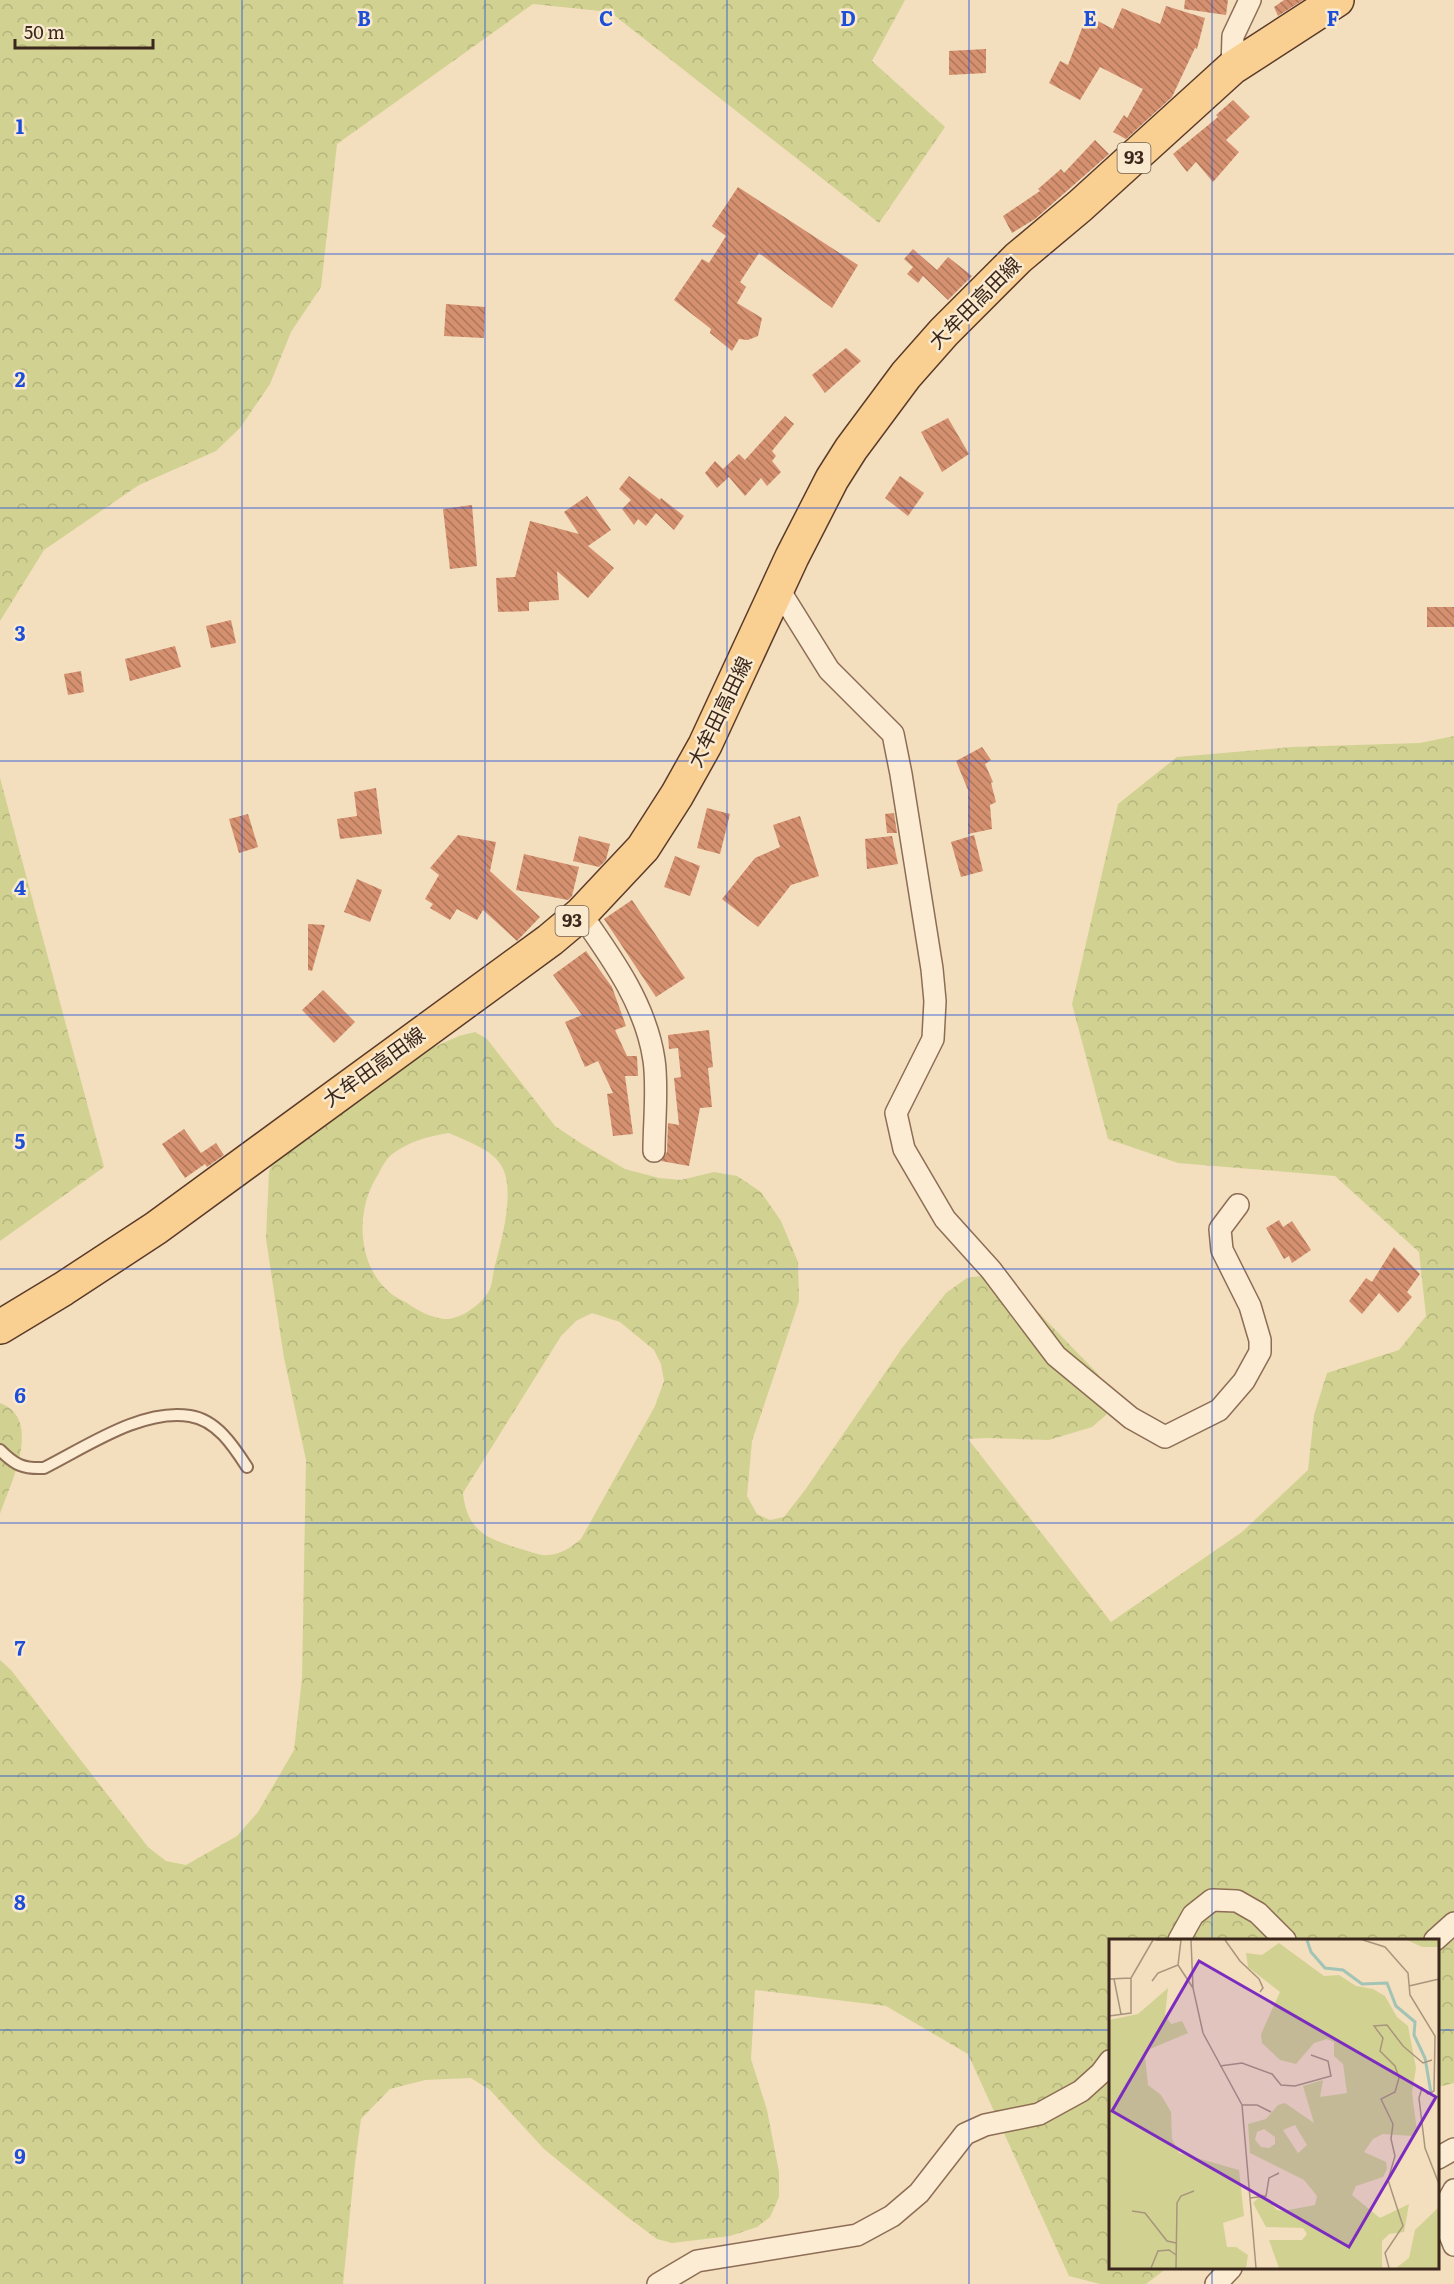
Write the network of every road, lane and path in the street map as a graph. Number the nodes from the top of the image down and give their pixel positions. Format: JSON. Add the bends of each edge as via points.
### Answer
{"nodes":[{"id":1,"x":1250,"y":0,"type":"edge"},
{"id":2,"x":1337,"y":0,"type":"edge"},
{"id":3,"x":1232,"y":68,"type":"junction"},
{"id":4,"x":778,"y":588,"type":"junction"},
{"id":5,"x":581,"y":914,"type":"junction"},
{"id":6,"x":654,"y":1151,"type":"dead end"},
{"id":7,"x":1238,"y":1205,"type":"dead end"},
{"id":8,"x":0,"y":1327,"type":"edge"},
{"id":9,"x":0,"y":1450,"type":"edge"},
{"id":10,"x":248,"y":1467,"type":"dead end"},
{"id":11,"x":1454,"y":1923,"type":"edge"},
{"id":12,"x":1180,"y":1939,"type":"edge"},
{"id":13,"x":1283,"y":1939,"type":"edge"},
{"id":14,"x":1437,"y":1939,"type":"edge"},
{"id":15,"x":1109,"y":2062,"type":"edge"},
{"id":16,"x":1454,"y":2149,"type":"edge"},
{"id":17,"x":1439,"y":2157,"type":"edge"},
{"id":18,"x":1454,"y":2190,"type":"edge"},
{"id":19,"x":1454,"y":2245,"type":"edge"},
{"id":20,"x":1230,"y":2269,"type":"edge"},
{"id":21,"x":658,"y":2284,"type":"edge"},
{"id":22,"x":1216,"y":2284,"type":"edge"}],
"edges":[{"from":1,"to":3,"type":"street","via":[[1233,36]]},
{"from":2,"to":3,"type":"main road","name":"大牟田高田線","number":"93"},
{"from":3,"to":4,"type":"main road","name":"大牟田高田線","number":"93","via":[[1018,258],[906,375],[832,479]]},
{"from":4,"to":5,"type":"main road","name":"大牟田高田線","number":"93","via":[[705,746],[677,795],[643,848]]},
{"from":4,"to":7,"type":"street","via":[[829,670],[893,734],[935,1001],[933,1039],[896,1113],[904,1149],[945,1219],[991,1270],[1056,1356],[1131,1418],[1165,1437],[1219,1410],[1244,1381],[1260,1353],[1250,1306],[1222,1250],[1220,1229]]},
{"from":5,"to":6,"type":"street","via":[[614,960],[647,1024],[655,1062]]},
{"from":5,"to":8,"type":"main road","name":"大牟田高田線","number":"93","via":[[156,1228]]},
{"from":9,"to":10,"type":"lane","via":[[12,1462],[28,1469],[44,1468],[138,1422],[192,1416],[213,1426],[231,1442]]},
{"from":11,"to":14,"type":"street"},
{"from":12,"to":13,"type":"street","via":[[1193,1915],[1212,1899],[1237,1901],[1258,1913]]},
{"from":15,"to":21,"type":"street","via":[[1082,2091],[1039,2114],[985,2124],[965,2134],[919,2193],[892,2216],[857,2235],[697,2261]]},
{"from":16,"to":17,"type":"street"},
{"from":18,"to":19,"type":"street","via":[[1443,2218]]},
{"from":20,"to":22,"type":"street"}]}
